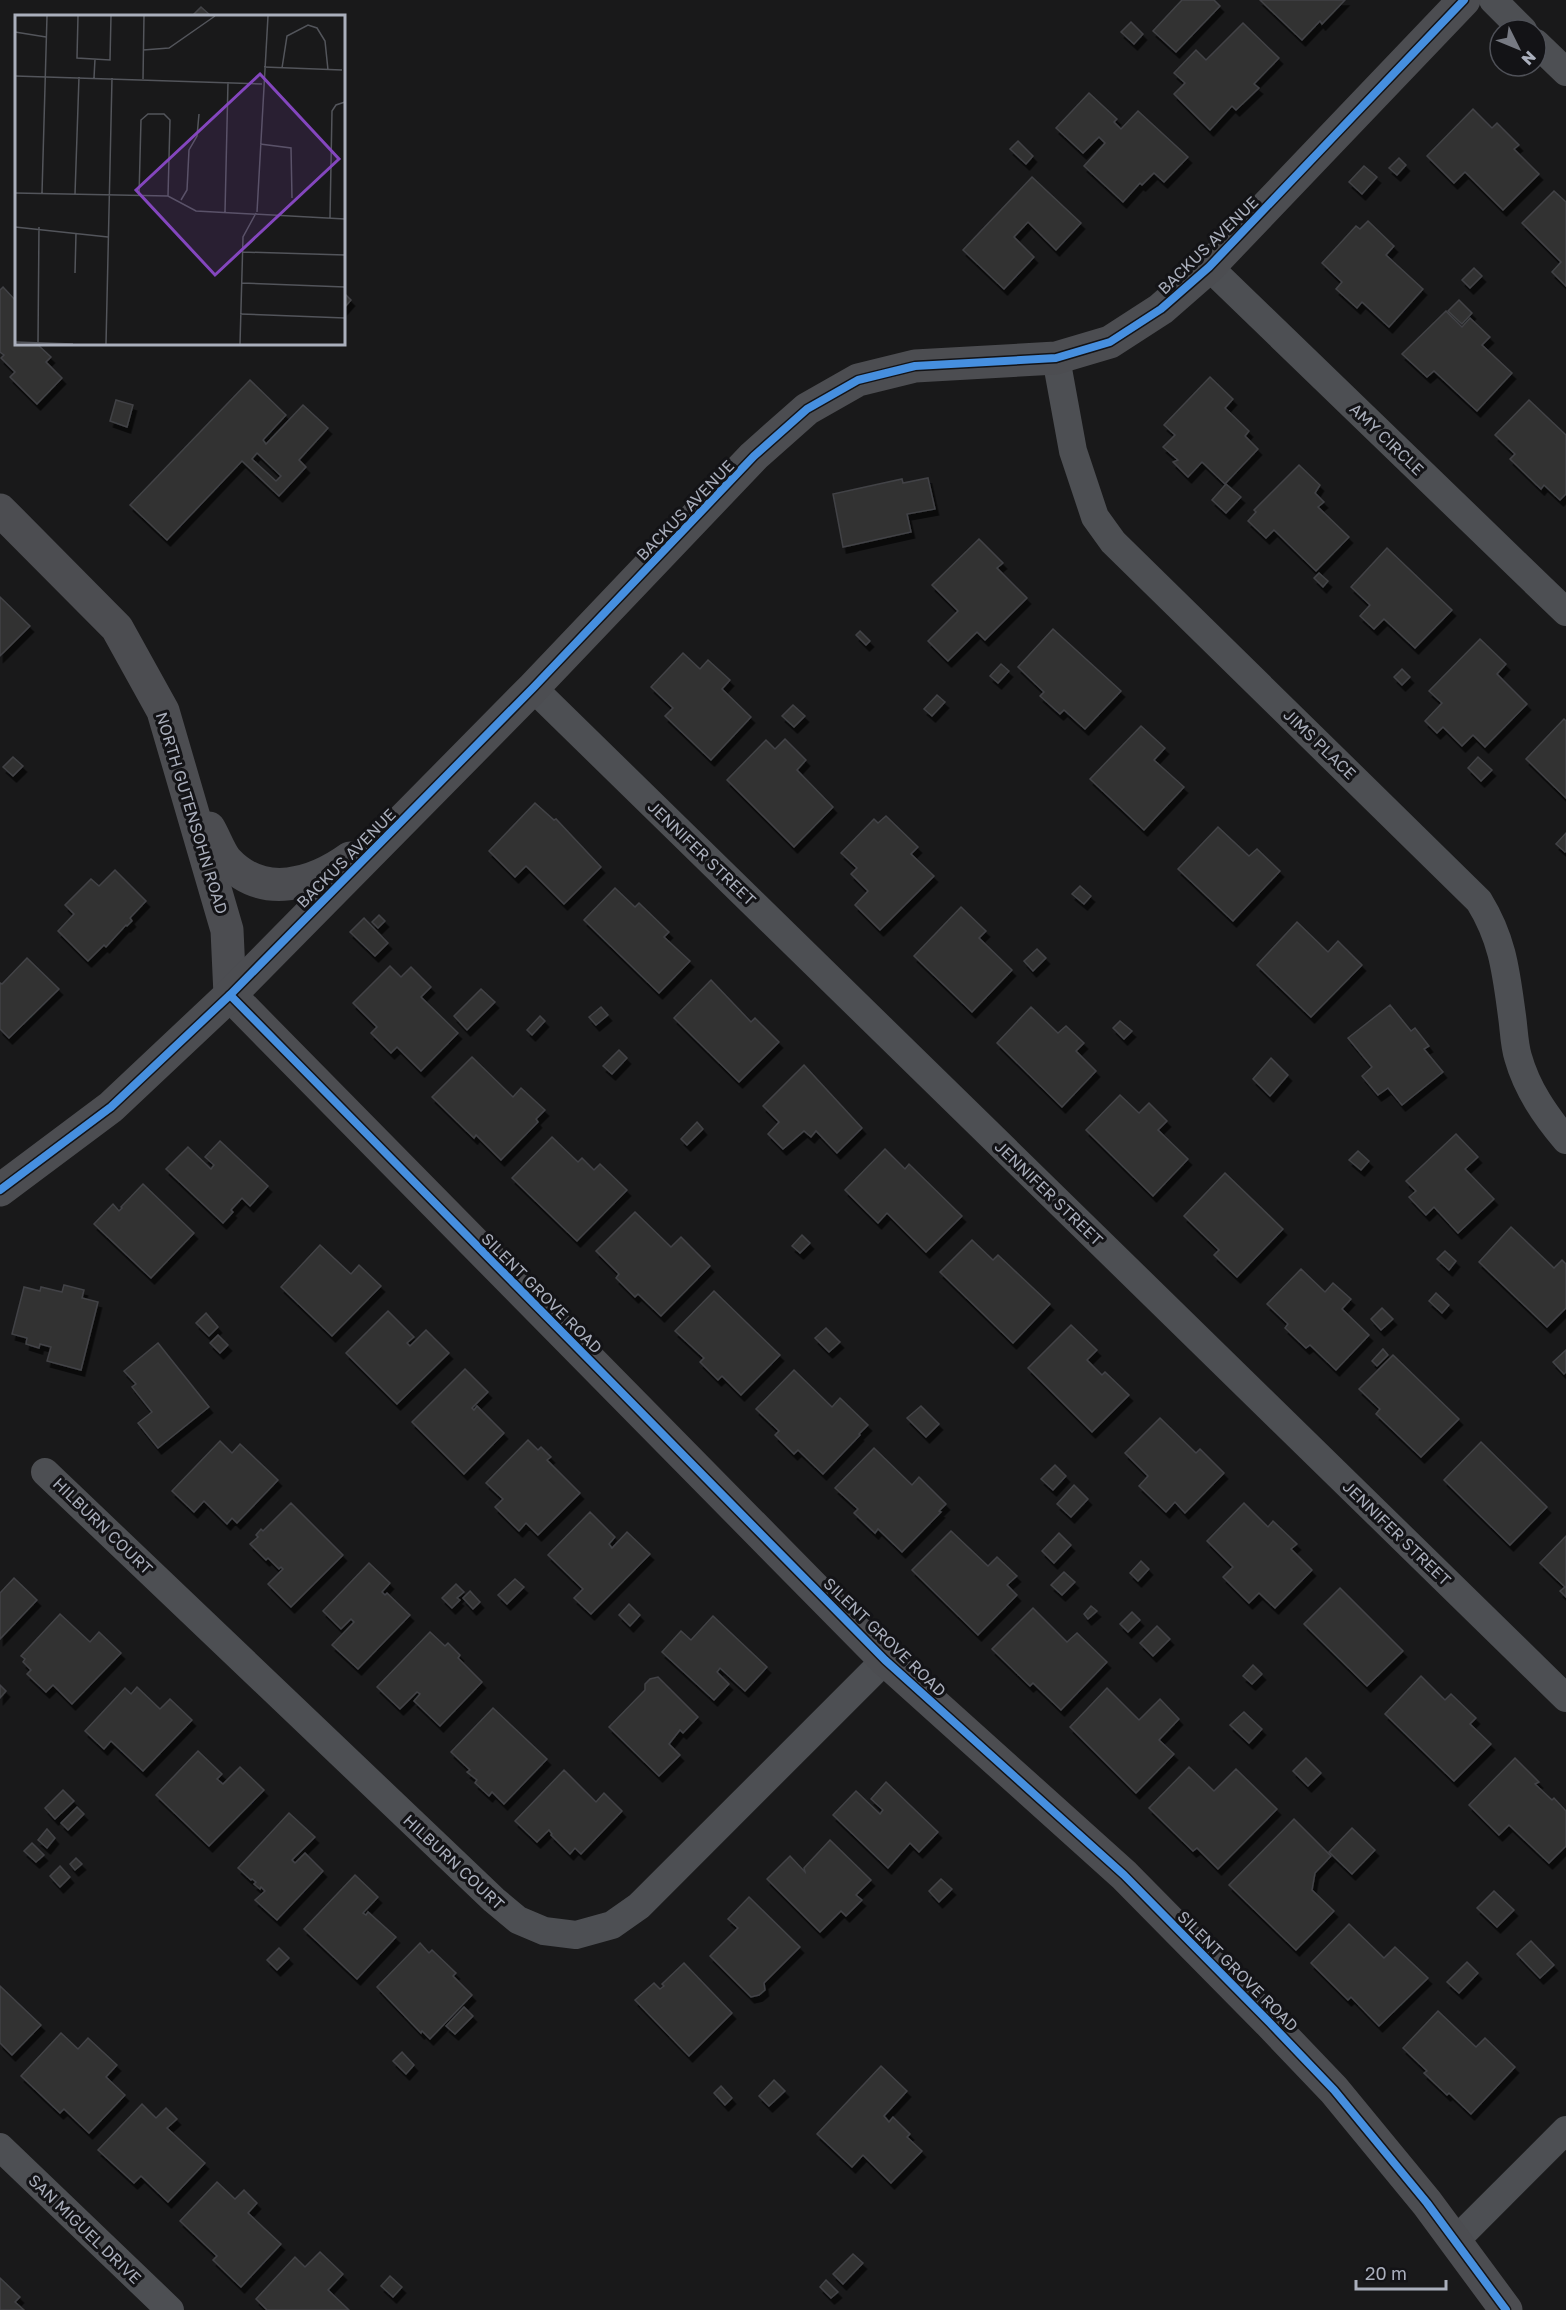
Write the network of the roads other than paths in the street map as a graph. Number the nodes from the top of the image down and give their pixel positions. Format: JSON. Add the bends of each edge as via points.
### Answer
{"nodes":[{"id":1,"x":1464,"y":0,"type":"edge"},
{"id":2,"x":1493,"y":0,"type":"edge"},
{"id":3,"x":1511,"y":18,"type":"edge"},
{"id":4,"x":1548,"y":55,"type":"edge"},
{"id":5,"x":1566,"y":72,"type":"edge"},
{"id":6,"x":1209,"y":267,"type":"junction"},
{"id":7,"x":1056,"y":358,"type":"junction"},
{"id":8,"x":0,"y":510,"type":"edge"},
{"id":9,"x":1566,"y":612,"type":"edge"},
{"id":10,"x":533,"y":688,"type":"junction"},
{"id":11,"x":186,"y":784,"type":"junction"},
{"id":12,"x":400,"y":822,"type":"junction"},
{"id":13,"x":230,"y":995,"type":"junction"},
{"id":14,"x":1566,"y":1140,"type":"edge"},
{"id":15,"x":0,"y":1190,"type":"edge"},
{"id":16,"x":45,"y":1472,"type":"dead end"},
{"id":17,"x":885,"y":1660,"type":"junction"},
{"id":18,"x":1566,"y":1698,"type":"edge"},
{"id":19,"x":1566,"y":2130,"type":"edge"},
{"id":20,"x":0,"y":2147,"type":"edge"},
{"id":21,"x":1455,"y":2241,"type":"junction"},
{"id":22,"x":170,"y":2310,"type":"edge"},
{"id":23,"x":1506,"y":2310,"type":"edge"}],
"edges":[{"from":1,"to":6,"type":"street","name":"BACKUS AVENUE"},
{"from":2,"to":3,"type":"street"},
{"from":4,"to":5,"type":"street"},
{"from":6,"to":7,"type":"street","name":"BACKUS AVENUE","via":[[1161,309],[1110,342]]},
{"from":6,"to":9,"type":"street","name":"AMY CIRCLE"},
{"from":7,"to":10,"type":"street","name":"BACKUS AVENUE","via":[[915,366],[858,380],[807,409],[754,456]]},
{"from":7,"to":14,"type":"street","name":"JIMS PLACE","via":[[1073,451],[1095,516],[1113,542],[1479,901],[1499,939],[1517,1055],[1530,1090]]},
{"from":8,"to":11,"type":"street","name":"NORTH GUTENSOHN ROAD","via":[[117,628],[164,711]]},
{"from":10,"to":12,"type":"street","name":"BACKUS AVENUE"},
{"from":10,"to":18,"type":"street","name":"JENNIFER STREET"},
{"from":11,"to":12,"type":"street","via":[[227,861],[248,877],[270,884],[298,884],[331,871]]},
{"from":11,"to":13,"type":"street","name":"NORTH GUTENSOHN ROAD","via":[[227,930]]},
{"from":12,"to":13,"type":"street","name":"BACKUS AVENUE"},
{"from":13,"to":15,"type":"street","name":"BACKUS AVENUE","via":[[111,1107]]},
{"from":13,"to":17,"type":"street","name":"SILENT GROVE ROAD"},
{"from":16,"to":17,"type":"street","name":"HILBURN COURT","via":[[494,1900],[518,1920],[544,1931],[576,1935],[612,1925],[639,1906]]},
{"from":17,"to":21,"type":"street","name":"SILENT GROVE ROAD","via":[[1124,1875],[1270,2023],[1334,2090]]},
{"from":19,"to":21,"type":"street"},
{"from":20,"to":22,"type":"street","name":"SAN MIGUEL DRIVE"},
{"from":21,"to":23,"type":"street","name":"SILENT GROVE ROAD"}]}
